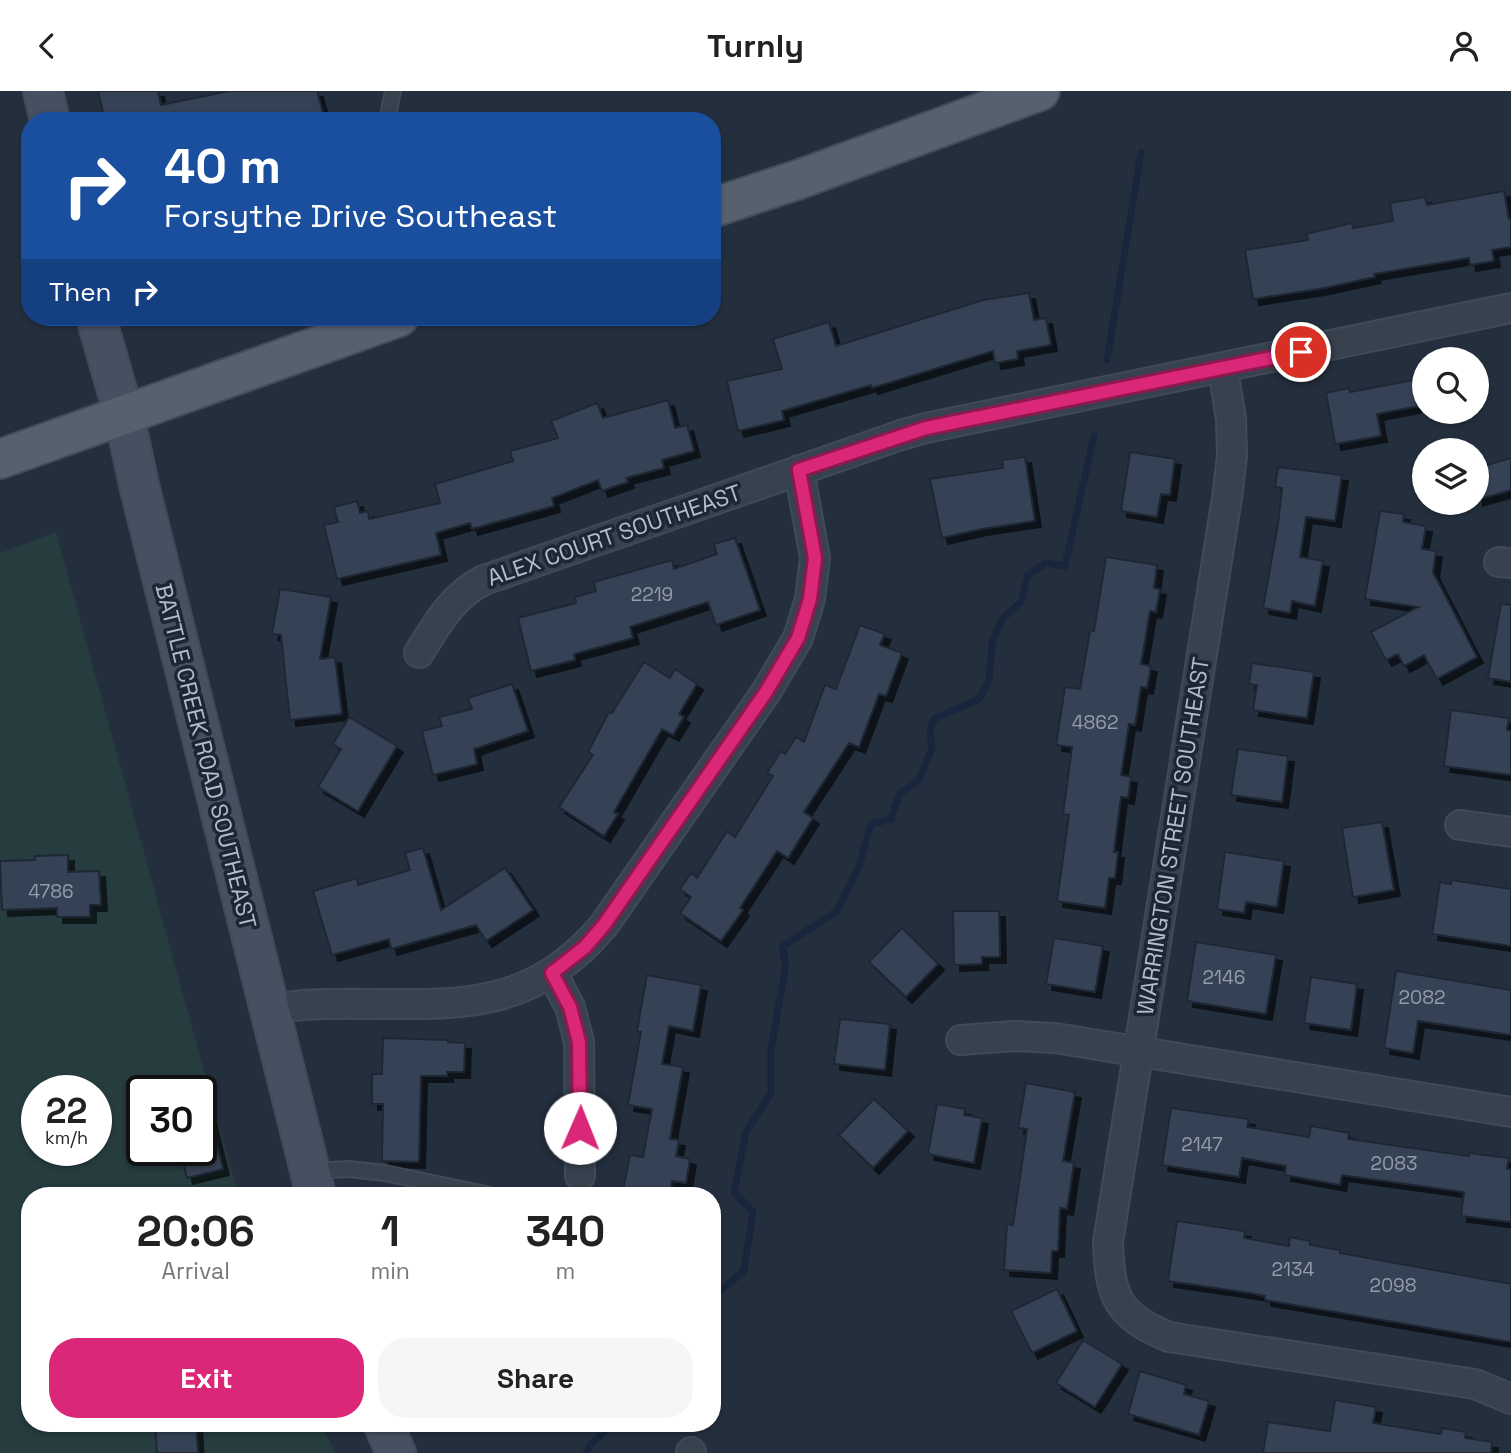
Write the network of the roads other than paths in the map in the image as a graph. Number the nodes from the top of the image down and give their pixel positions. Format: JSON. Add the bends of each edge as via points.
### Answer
{"nodes":[{"id":1,"x":43,"y":91,"type":"edge"},
{"id":2,"x":393,"y":91,"type":"edge"},
{"id":3,"x":1040,"y":91,"type":"edge"},
{"id":4,"x":48,"y":112,"type":"edge"},
{"id":5,"x":389,"y":112,"type":"edge"},
{"id":6,"x":721,"y":205,"type":"edge"},
{"id":7,"x":1511,"y":308,"type":"edge"},
{"id":8,"x":99,"y":326,"type":"edge"},
{"id":9,"x":374,"y":326,"type":"edge"},
{"id":10,"x":1223,"y":369,"type":"junction"},
{"id":11,"x":124,"y":415,"type":"junction"},
{"id":12,"x":0,"y":459,"type":"edge"},
{"id":13,"x":799,"y":470,"type":"junction"},
{"id":14,"x":419,"y":653,"type":"dead end"},
{"id":15,"x":1460,"y":825,"type":"dead end"},
{"id":16,"x":1511,"y":832,"type":"edge"},
{"id":17,"x":552,"y":973,"type":"junction"},
{"id":18,"x":270,"y":1009,"type":"junction"},
{"id":19,"x":961,"y":1040,"type":"dead end"},
{"id":20,"x":1139,"y":1050,"type":"junction"},
{"id":21,"x":1511,"y":1112,"type":"edge"},
{"id":22,"x":580,"y":1176,"type":"dead end"},
{"id":23,"x":313,"y":1183,"type":"edge"},
{"id":24,"x":452,"y":1187,"type":"edge"},
{"id":25,"x":1511,"y":1399,"type":"edge"},
{"id":26,"x":387,"y":1432,"type":"edge"},
{"id":27,"x":396,"y":1453,"type":"edge"}],
"edges":[{"from":1,"to":4,"type":"main road"},
{"from":2,"to":5,"type":"lane"},
{"from":3,"to":6,"type":"main road"},
{"from":7,"to":10,"type":"street","name":"ALEX COURT SOUTHEAST"},
{"from":8,"to":11,"type":"main road","name":"BATTLE CREEK ROAD SOUTHEAST"},
{"from":9,"to":11,"type":"main road"},
{"from":10,"to":13,"type":"street","name":"ALEX COURT SOUTHEAST","via":[[926,428]]},
{"from":10,"to":20,"type":"street","name":"WARRINGTON STREET SOUTHEAST","via":[[1231,419],[1227,498]]},
{"from":11,"to":12,"type":"main road"},
{"from":11,"to":18,"type":"main road","name":"BATTLE CREEK ROAD SOUTHEAST"},
{"from":13,"to":14,"type":"street","name":"ALEX COURT SOUTHEAST","via":[[476,584],[456,599]]},
{"from":13,"to":17,"type":"street","via":[[815,558],[810,599],[798,638],[766,692],[604,925]]},
{"from":15,"to":16,"type":"street"},
{"from":17,"to":18,"type":"street","via":[[499,995],[443,1005],[320,1003]]},
{"from":17,"to":22,"type":"street","via":[[570,1007],[579,1042]]},
{"from":18,"to":23,"type":"main road","name":"BATTLE CREEK ROAD SOUTHEAST"},
{"from":19,"to":20,"type":"street","via":[[1055,1038]]},
{"from":20,"to":21,"type":"street"},
{"from":20,"to":25,"type":"street","name":"WARRINGTON STREET SOUTHEAST","via":[[1108,1242],[1109,1277],[1118,1301],[1131,1317],[1169,1337],[1475,1384]]},
{"from":23,"to":24,"type":"lane","via":[[349,1169]]},
{"from":26,"to":27,"type":"main road"}]}
